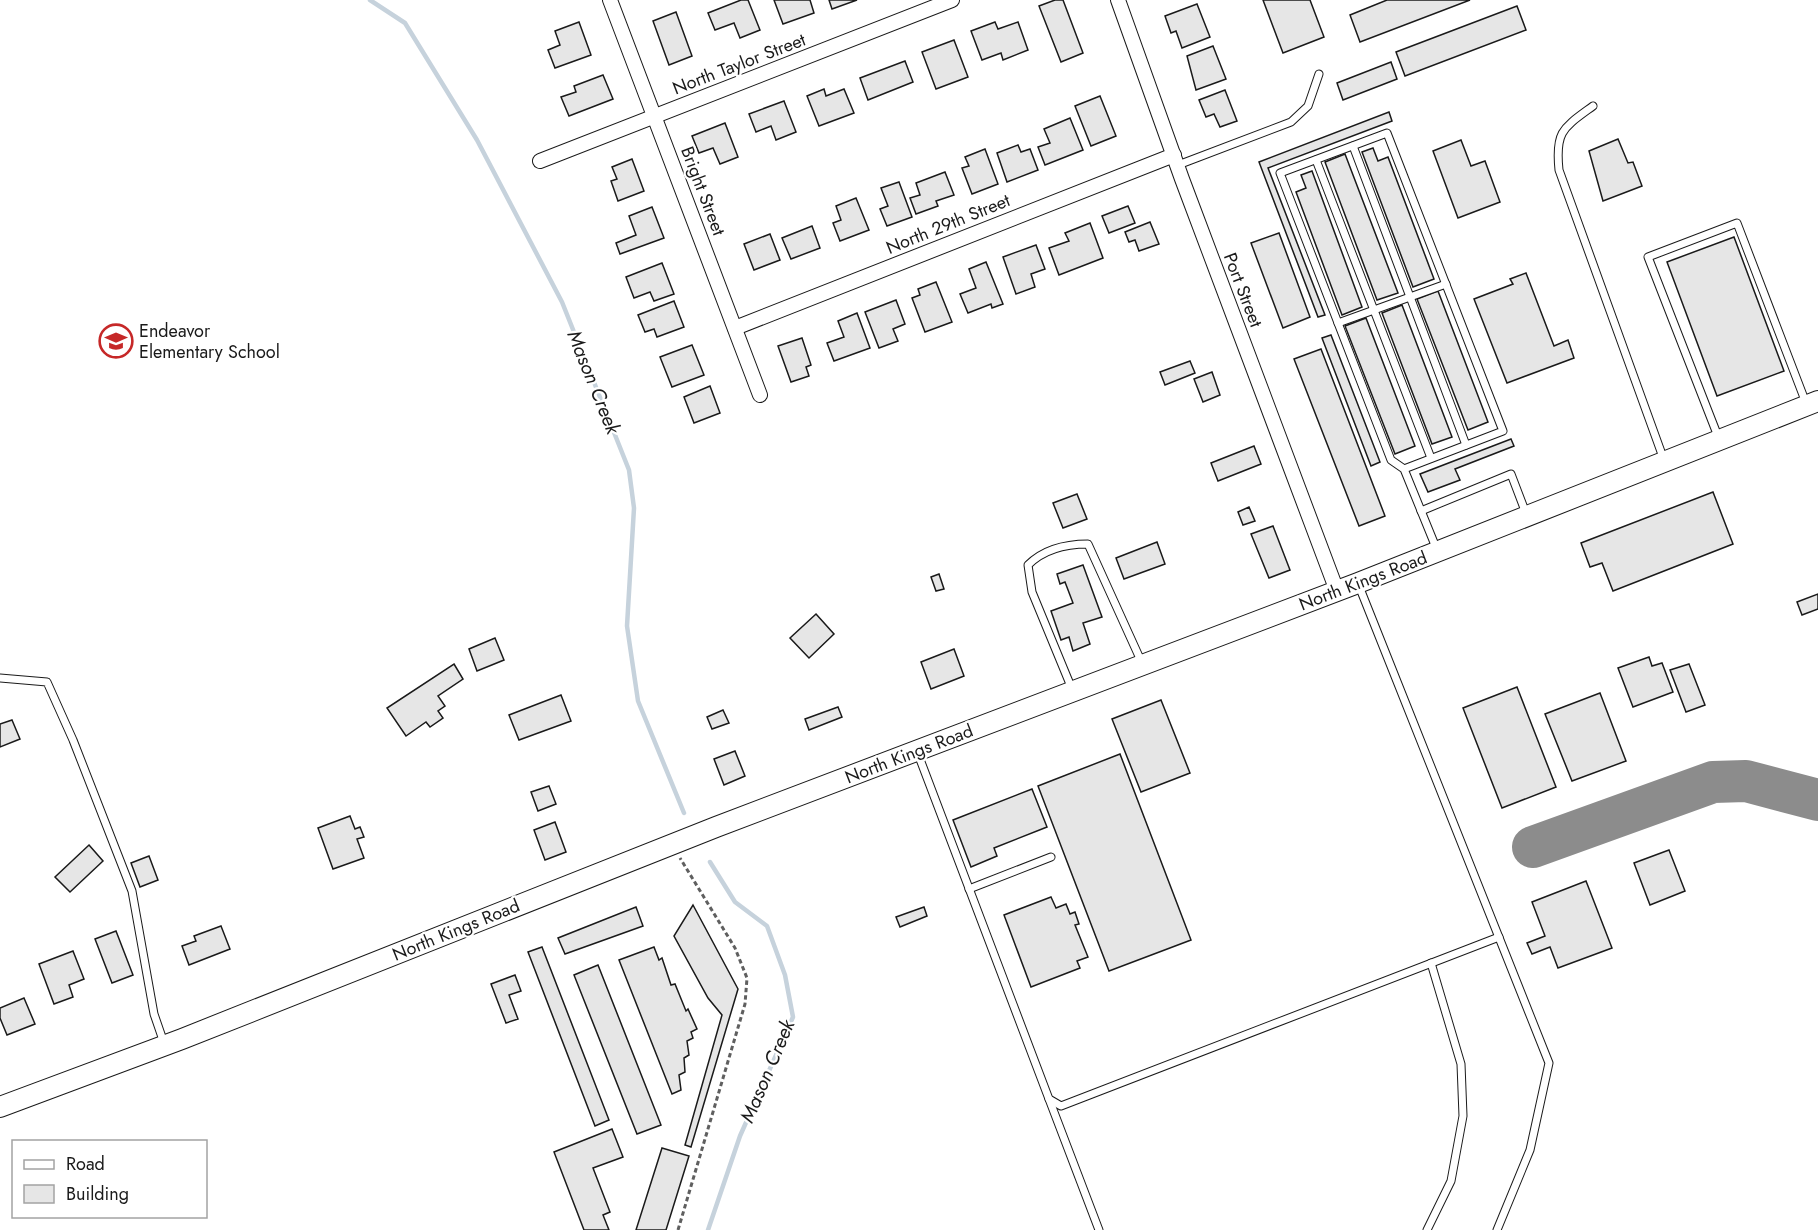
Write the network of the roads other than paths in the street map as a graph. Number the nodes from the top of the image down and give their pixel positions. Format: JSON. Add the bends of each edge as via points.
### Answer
{"nodes":[{"id":1,"x":610,"y":0,"type":"edge"},
{"id":2,"x":952,"y":0,"type":"edge"},
{"id":3,"x":1118,"y":0,"type":"edge"},
{"id":4,"x":1319,"y":75,"type":"dead end"},
{"id":5,"x":1593,"y":106,"type":"dead end"},
{"id":6,"x":655,"y":116,"type":"junction"},
{"id":7,"x":1353,"y":146,"type":"junction"},
{"id":8,"x":1176,"y":160,"type":"junction"},
{"id":9,"x":1316,"y":160,"type":"junction"},
{"id":10,"x":540,"y":161,"type":"dead end"},
{"id":11,"x":1446,"y":284,"type":"junction"},
{"id":12,"x":1410,"y":297,"type":"junction"},
{"id":13,"x":1374,"y":310,"type":"junction"},
{"id":14,"x":1338,"y":323,"type":"junction"},
{"id":15,"x":735,"y":328,"type":"junction"},
{"id":16,"x":760,"y":395,"type":"dead end"},
{"id":17,"x":1813,"y":403,"type":"edge"},
{"id":18,"x":1720,"y":441,"type":"junction"},
{"id":19,"x":1466,"y":445,"type":"junction"},
{"id":20,"x":1431,"y":458,"type":"junction"},
{"id":21,"x":1665,"y":463,"type":"junction"},
{"id":22,"x":1404,"y":469,"type":"junction"},
{"id":23,"x":1421,"y":511,"type":"junction"},
{"id":24,"x":1527,"y":517,"type":"junction"},
{"id":25,"x":1437,"y":552,"type":"junction"},
{"id":26,"x":1358,"y":583,"type":"junction"},
{"id":27,"x":1337,"y":591,"type":"junction"},
{"id":28,"x":1143,"y":665,"type":"junction"},
{"id":29,"x":0,"y":678,"type":"edge"},
{"id":30,"x":1070,"y":691,"type":"junction"},
{"id":31,"x":917,"y":750,"type":"junction"},
{"id":32,"x":1051,"y":856,"type":"dead end"},
{"id":33,"x":969,"y":889,"type":"junction"},
{"id":34,"x":1499,"y":937,"type":"junction"},
{"id":35,"x":1431,"y":963,"type":"junction"},
{"id":36,"x":165,"y":1045,"type":"junction"},
{"id":37,"x":1049,"y":1099,"type":"junction"},
{"id":38,"x":0,"y":1107,"type":"edge"},
{"id":39,"x":1099,"y":1230,"type":"edge"},
{"id":40,"x":1427,"y":1230,"type":"edge"},
{"id":41,"x":1497,"y":1230,"type":"edge"}],
"edges":[{"from":1,"to":6,"type":"street","name":"Bright Street"},
{"from":2,"to":6,"type":"street","name":"North Taylor Street"},
{"from":3,"to":8,"type":"street","name":"Port Street"},
{"from":4,"to":8,"type":"lane","via":[[1308,106],[1292,122]]},
{"from":5,"to":21,"type":"lane","via":[[1563,128],[1557,151],[1559,170]]},
{"from":6,"to":10,"type":"street","name":"North Taylor Street"},
{"from":6,"to":15,"type":"street","name":"Bright Street"},
{"from":7,"to":9,"type":"lane"},
{"from":7,"to":11,"type":"lane","via":[[1388,133]]},
{"from":7,"to":12,"type":"lane"},
{"from":8,"to":15,"type":"street","name":"North 29th Street"},
{"from":8,"to":27,"type":"street","name":"Port Street"},
{"from":9,"to":13,"type":"lane"},
{"from":9,"to":14,"type":"lane","via":[[1280,173]]},
{"from":11,"to":12,"type":"lane"},
{"from":11,"to":19,"type":"lane","via":[[1503,430]]},
{"from":12,"to":13,"type":"lane"},
{"from":12,"to":19,"type":"lane"},
{"from":13,"to":14,"type":"lane"},
{"from":13,"to":20,"type":"lane"},
{"from":14,"to":22,"type":"lane","via":[[1391,460]]},
{"from":15,"to":16,"type":"street","name":"Bright Street"},
{"from":17,"to":18,"type":"main road","name":"North Kings Road"},
{"from":17,"to":18,"type":"lane","via":[[1737,223],[1648,257]]},
{"from":18,"to":21,"type":"main road","name":"North Kings Road"},
{"from":19,"to":20,"type":"lane"},
{"from":20,"to":22,"type":"lane"},
{"from":21,"to":24,"type":"main road","name":"North Kings Road"},
{"from":22,"to":23,"type":"lane"},
{"from":23,"to":24,"type":"lane","via":[[1510,474]]},
{"from":23,"to":25,"type":"lane"},
{"from":24,"to":25,"type":"main road","name":"North Kings Road"},
{"from":25,"to":26,"type":"main road","name":"North Kings Road"},
{"from":26,"to":27,"type":"main road","name":"North Kings Road"},
{"from":26,"to":34,"type":"lane"},
{"from":27,"to":28,"type":"main road","name":"North Kings Road"},
{"from":28,"to":30,"type":"main road","name":"North Kings Road"},
{"from":28,"to":30,"type":"lane","via":[[1088,544],[1073,544],[1040,554],[1028,566],[1032,592]]},
{"from":29,"to":36,"type":"lane","via":[[47,682],[74,740],[132,891],[154,1014]]},
{"from":30,"to":31,"type":"main road","name":"North Kings Road"},
{"from":31,"to":33,"type":"lane"},
{"from":31,"to":36,"type":"main road","name":"North Kings Road"},
{"from":32,"to":33,"type":"lane"},
{"from":33,"to":37,"type":"lane"},
{"from":34,"to":35,"type":"lane"},
{"from":34,"to":41,"type":"lane","via":[[1549,1063],[1530,1150]]},
{"from":35,"to":37,"type":"lane","via":[[1061,1106]]},
{"from":35,"to":40,"type":"lane","via":[[1461,1064],[1462,1116],[1451,1181]]},
{"from":36,"to":38,"type":"main road","name":"North Kings Road"},
{"from":37,"to":39,"type":"lane"}]}
